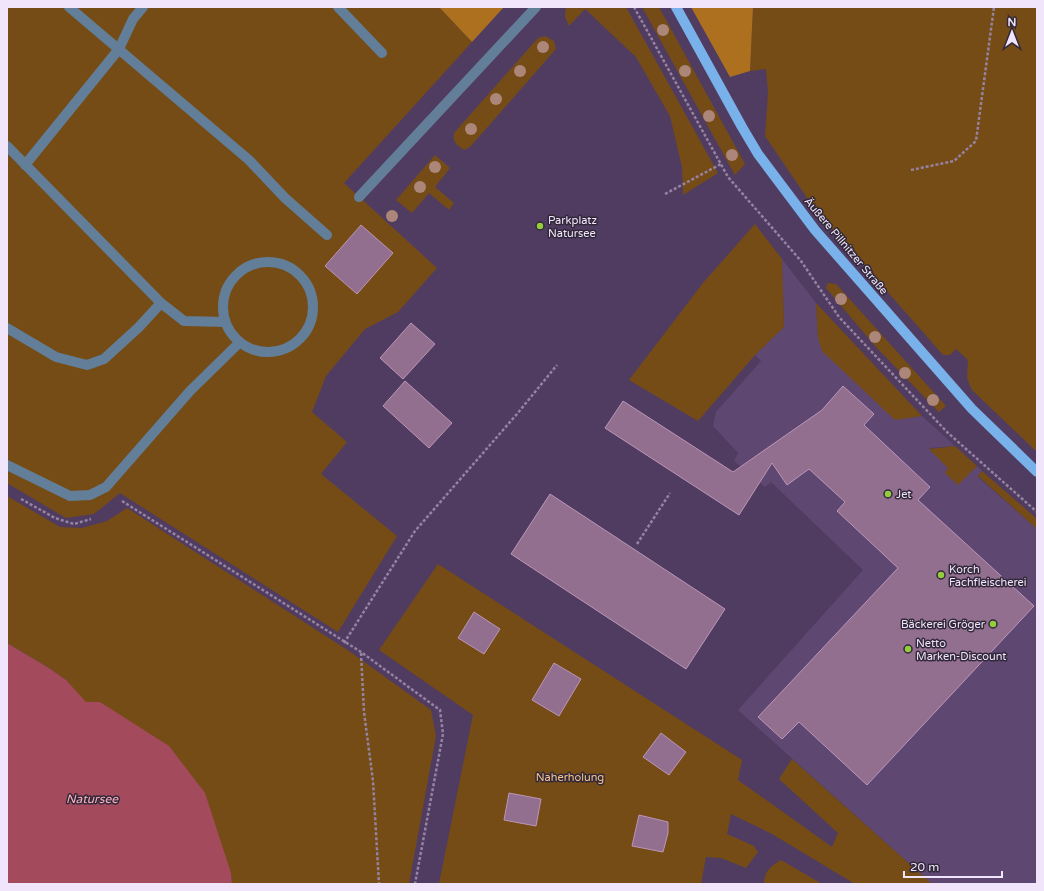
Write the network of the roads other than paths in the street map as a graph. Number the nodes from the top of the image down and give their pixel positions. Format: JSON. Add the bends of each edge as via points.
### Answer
{"nodes":[{"id":1,"x":69,"y":7,"type":"edge"},
{"id":2,"x":143,"y":7,"type":"edge"},
{"id":3,"x":338,"y":7,"type":"edge"},
{"id":4,"x":536,"y":7,"type":"edge"},
{"id":5,"x":676,"y":7,"type":"edge"},
{"id":6,"x":119,"y":49,"type":"junction"},
{"id":7,"x":382,"y":53,"type":"dead end"},
{"id":8,"x":7,"y":146,"type":"edge"},
{"id":9,"x":26,"y":165,"type":"junction"},
{"id":10,"x":359,"y":197,"type":"dead end"},
{"id":11,"x":327,"y":235,"type":"dead end"},
{"id":12,"x":161,"y":303,"type":"junction"},
{"id":13,"x":225,"y":322,"type":"junction"},
{"id":14,"x":7,"y":328,"type":"edge"},
{"id":15,"x":239,"y":342,"type":"junction"},
{"id":16,"x":7,"y":465,"type":"edge"},
{"id":17,"x":1037,"y":472,"type":"edge"}],
"edges":[{"from":1,"to":6,"type":"lane"},
{"from":2,"to":6,"type":"lane","via":[[133,19]]},
{"from":3,"to":7,"type":"lane"},
{"from":4,"to":10,"type":"lane"},
{"from":5,"to":17,"type":"main road","name":"Äußere Pillnitzer Straße","via":[[758,154],[815,230],[972,409]]},
{"from":6,"to":9,"type":"lane"},
{"from":6,"to":11,"type":"lane","via":[[249,160],[285,198]]},
{"from":8,"to":9,"type":"lane"},
{"from":9,"to":12,"type":"lane"},
{"from":12,"to":13,"type":"lane","via":[[184,321]]},
{"from":12,"to":14,"type":"lane","via":[[104,359],[87,365],[56,357]]},
{"from":13,"to":15,"type":"lane"},
{"from":13,"to":15,"type":"lane","via":[[222,307],[225,293],[232,280],[242,270],[256,263],[271,262],[285,265],[305,281],[311,293],[312,318],[299,340],[288,348],[276,352],[251,349]]},
{"from":15,"to":16,"type":"lane","via":[[190,391],[106,487],[90,495],[70,496]]}]}
